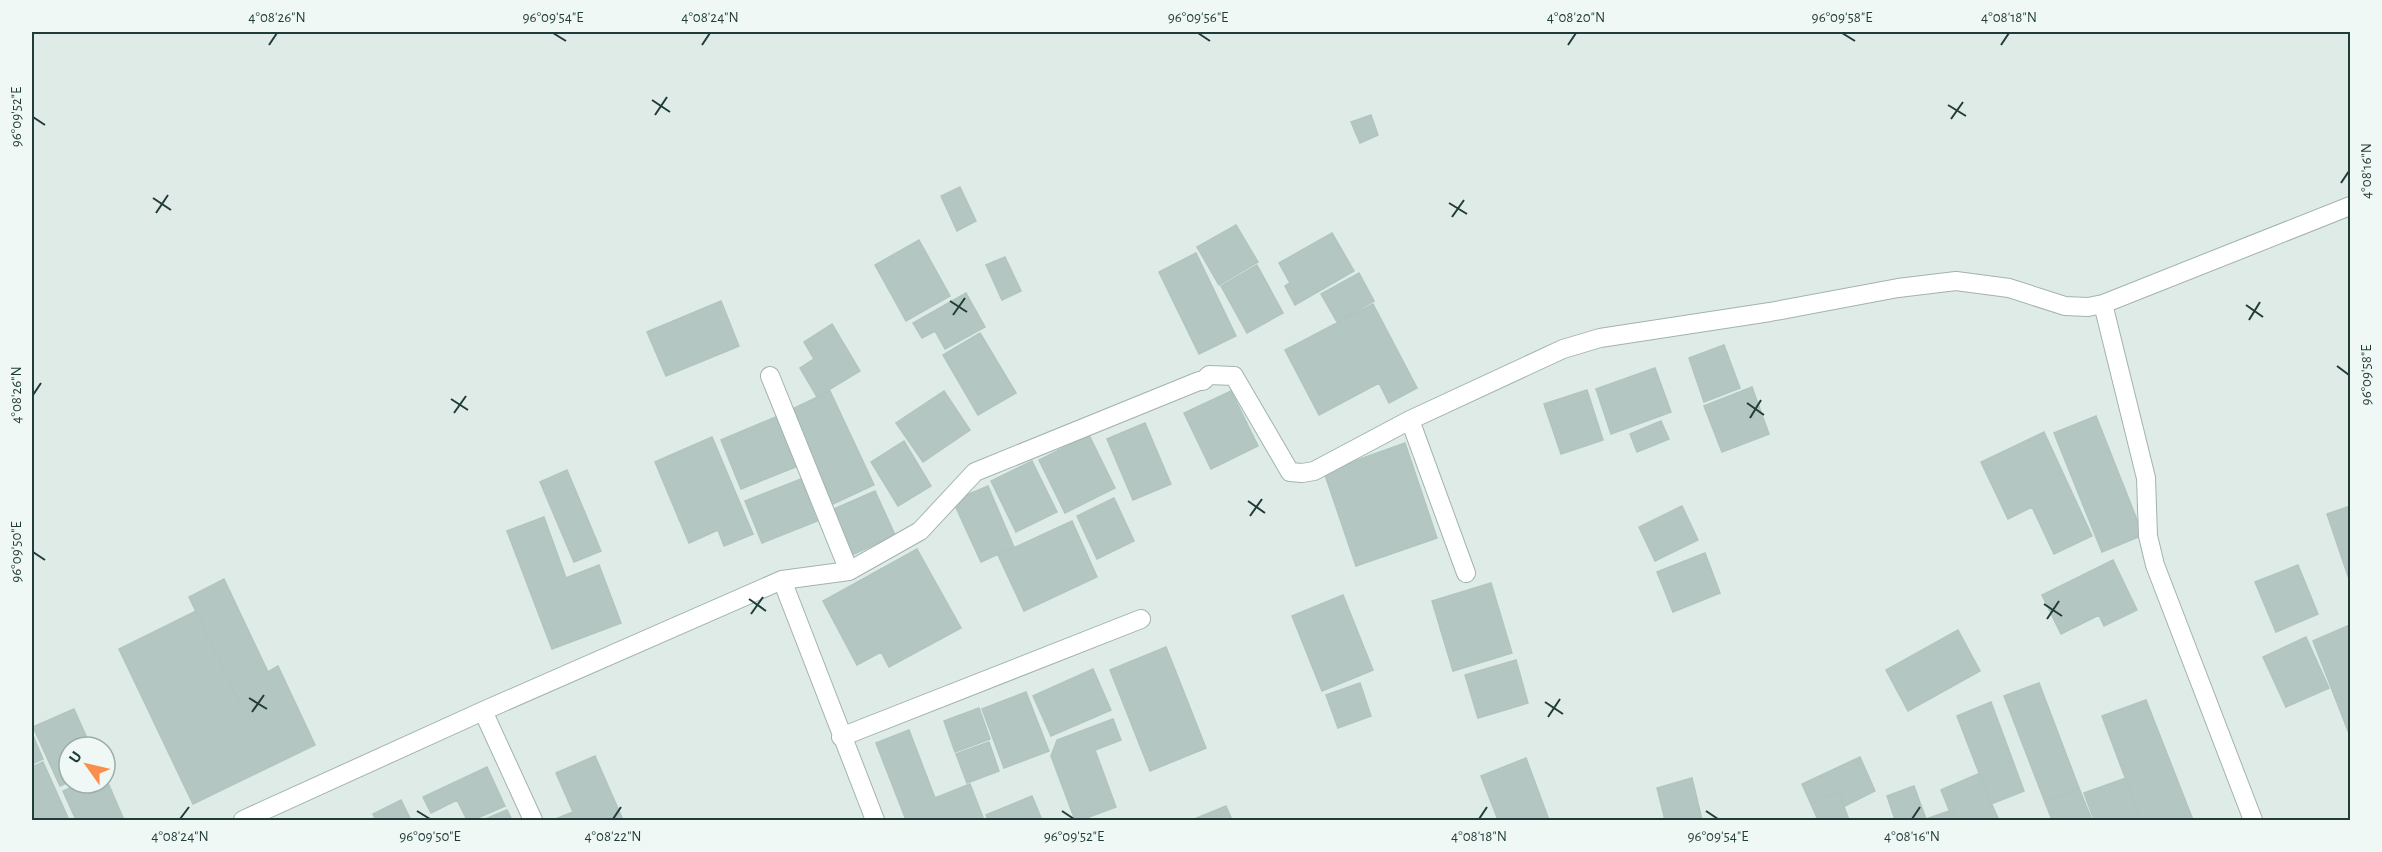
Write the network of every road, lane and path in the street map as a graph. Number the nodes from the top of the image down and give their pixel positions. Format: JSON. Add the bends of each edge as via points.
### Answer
{"nodes":[{"id":1,"x":2350,"y":206,"type":"edge"},
{"id":2,"x":2103,"y":304,"type":"junction"},
{"id":3,"x":770,"y":376,"type":"dead end"},
{"id":4,"x":1410,"y":420,"type":"junction"},
{"id":5,"x":849,"y":571,"type":"junction"},
{"id":6,"x":1466,"y":573,"type":"dead end"},
{"id":7,"x":782,"y":580,"type":"junction"},
{"id":8,"x":1141,"y":620,"type":"dead end"},
{"id":9,"x":483,"y":711,"type":"junction"},
{"id":10,"x":841,"y":737,"type":"junction"},
{"id":11,"x":243,"y":820,"type":"edge"},
{"id":12,"x":533,"y":820,"type":"edge"},
{"id":13,"x":875,"y":820,"type":"edge"},
{"id":14,"x":2253,"y":820,"type":"edge"}],
"edges":[{"from":1,"to":2,"type":"street"},
{"from":2,"to":4,"type":"street","via":[[2066,306],[2008,288],[1956,281],[1898,288],[1600,338],[1563,350]]},
{"from":2,"to":14,"type":"street","via":[[2146,478],[2148,536],[2155,565]]},
{"from":3,"to":5,"type":"street"},
{"from":4,"to":5,"type":"street","via":[[1314,471],[1290,472],[1234,376],[1209,375],[1203,381],[975,472],[920,531]]},
{"from":4,"to":6,"type":"street"},
{"from":5,"to":7,"type":"street"},
{"from":7,"to":9,"type":"street"},
{"from":7,"to":10,"type":"street"},
{"from":8,"to":10,"type":"street"},
{"from":9,"to":11,"type":"street"},
{"from":9,"to":12,"type":"street"},
{"from":10,"to":13,"type":"street"}]}
